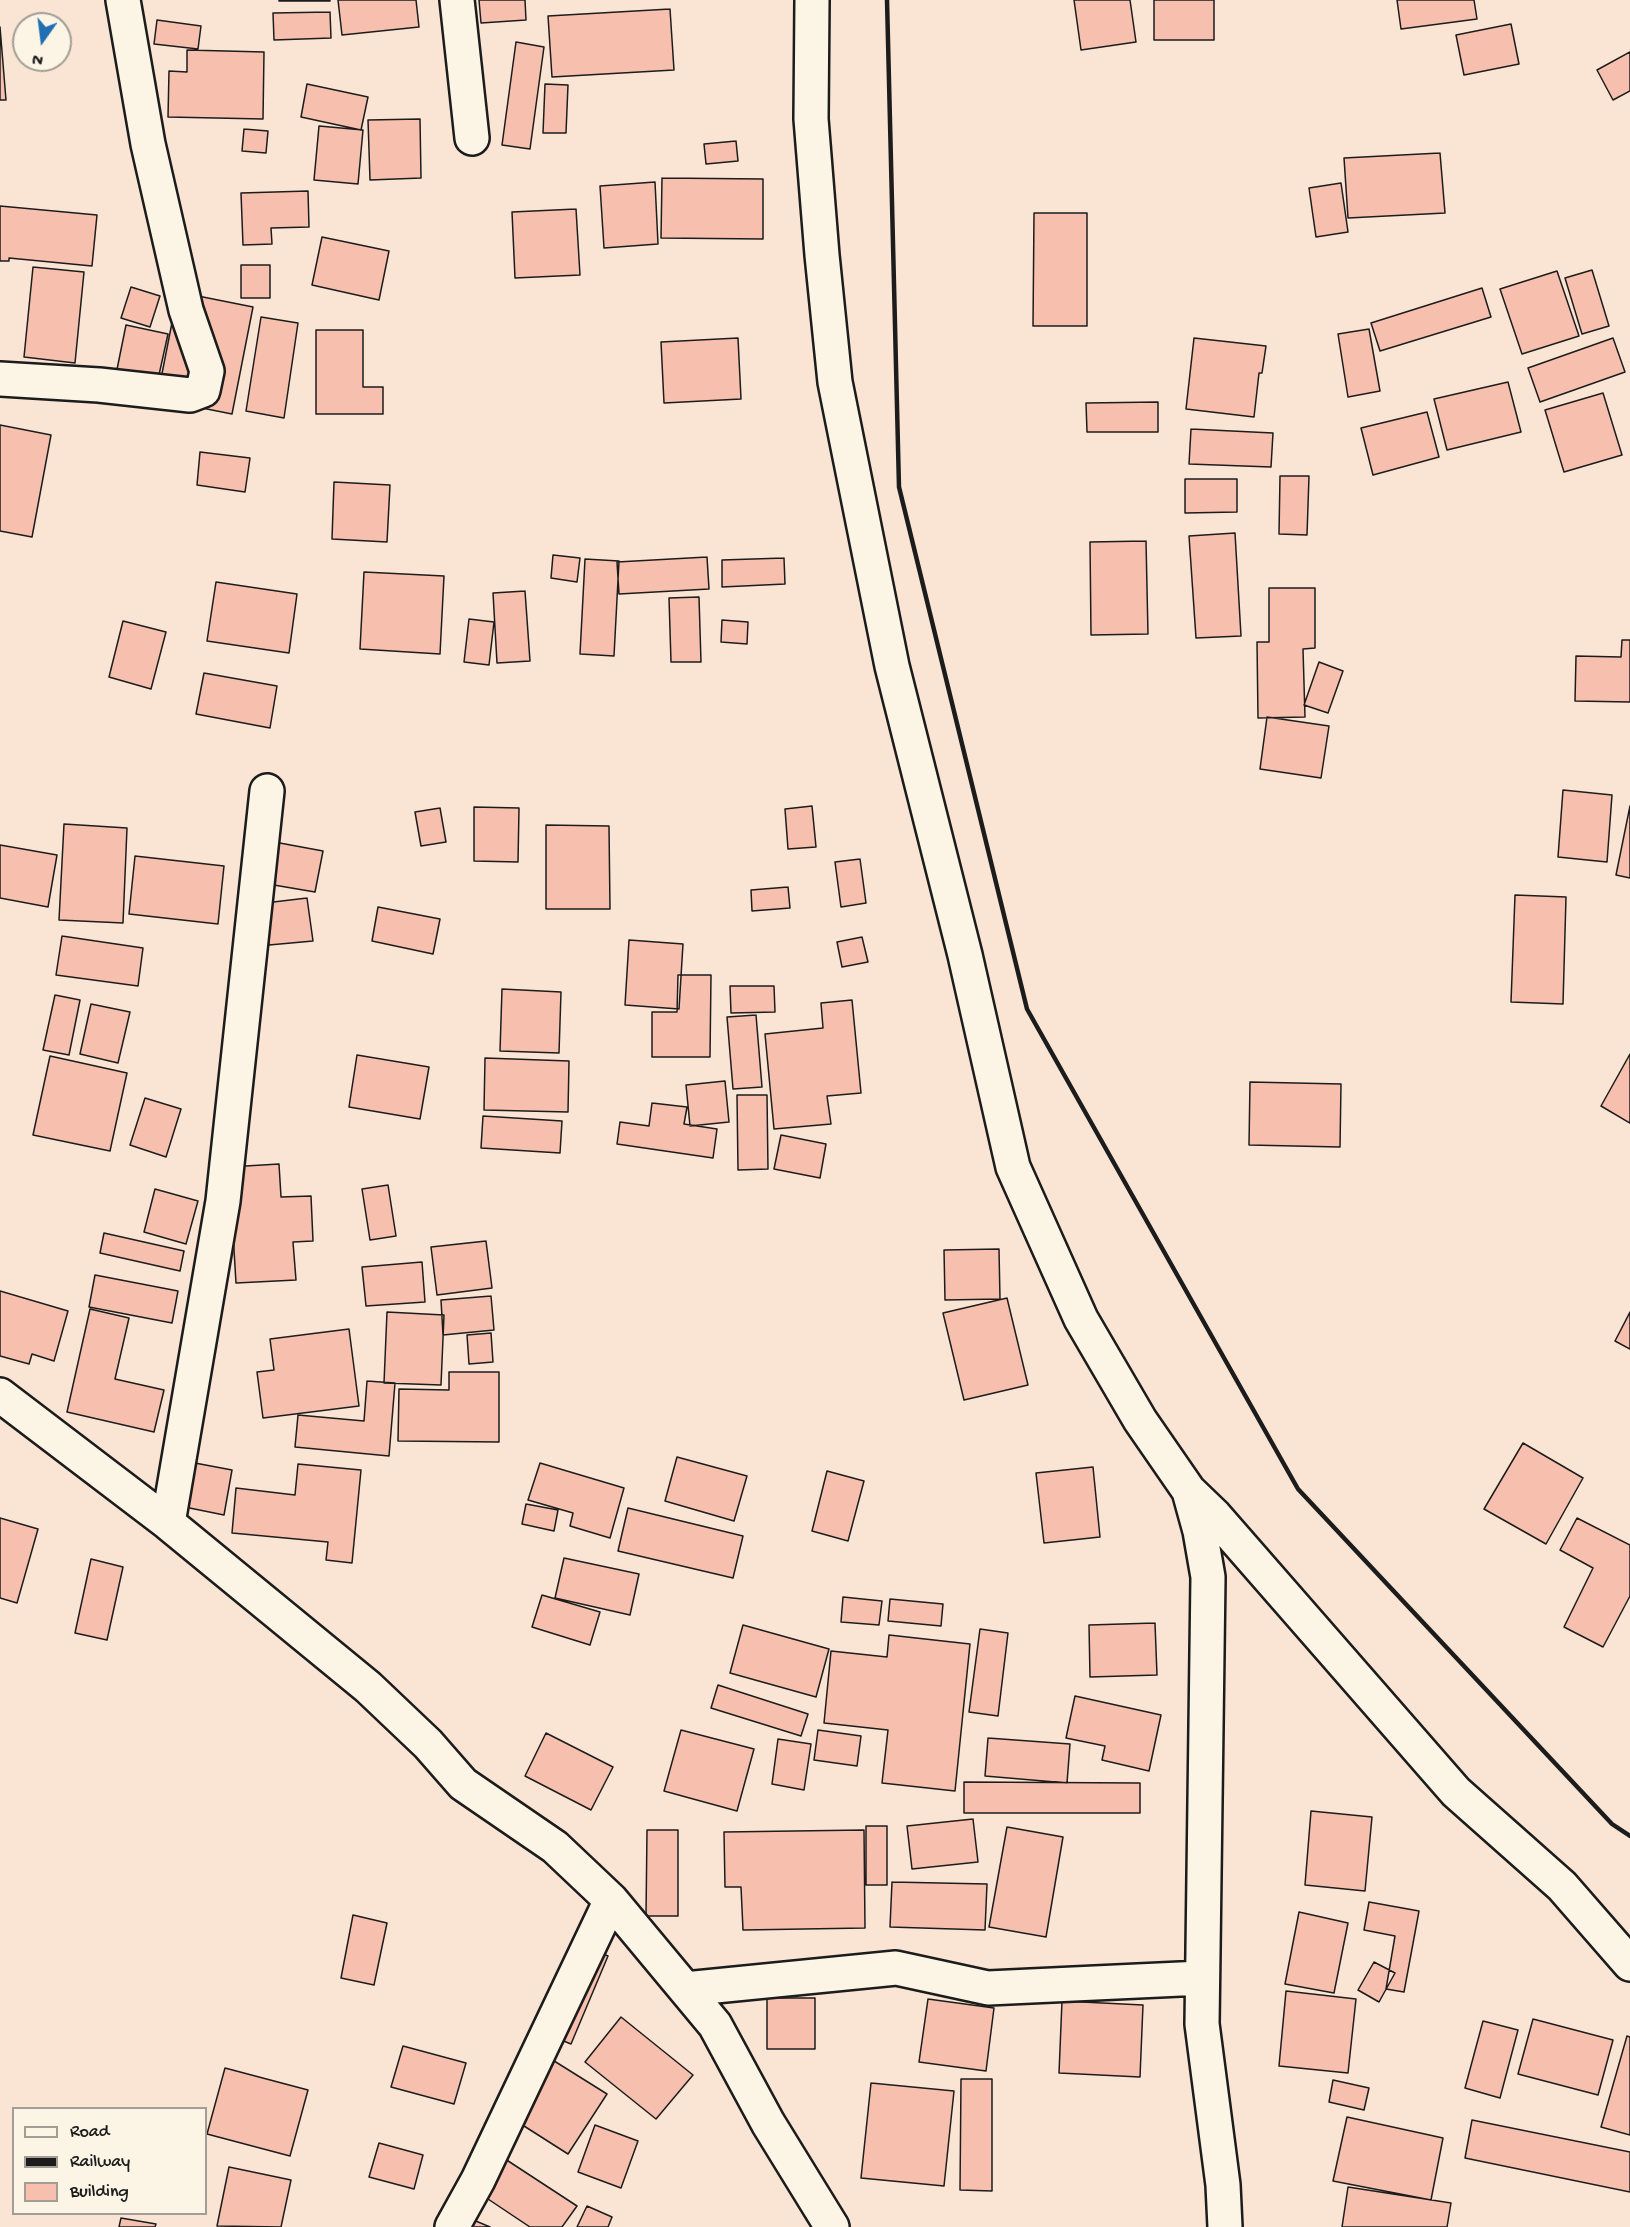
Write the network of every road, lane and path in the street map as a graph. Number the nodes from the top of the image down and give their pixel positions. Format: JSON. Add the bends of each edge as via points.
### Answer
{"nodes":[{"id":1,"x":123,"y":0,"type":"edge"},
{"id":2,"x":457,"y":0,"type":"edge"},
{"id":3,"x":812,"y":0,"type":"edge"},
{"id":4,"x":472,"y":138,"type":"dead end"},
{"id":5,"x":0,"y":379,"type":"edge"},
{"id":6,"x":267,"y":791,"type":"dead end"},
{"id":7,"x":0,"y":1395,"type":"edge"},
{"id":8,"x":1189,"y":1491,"type":"junction"},
{"id":9,"x":168,"y":1523,"type":"junction"},
{"id":10,"x":610,"y":1900,"type":"junction"},
{"id":11,"x":1630,"y":1964,"type":"edge"},
{"id":12,"x":1202,"y":1978,"type":"junction"},
{"id":13,"x":685,"y":1989,"type":"junction"},
{"id":14,"x":452,"y":2227,"type":"edge"},
{"id":15,"x":832,"y":2227,"type":"edge"},
{"id":16,"x":1225,"y":2227,"type":"edge"}],
"edges":[{"from":1,"to":5,"type":"street","via":[[147,144],[186,310],[207,371],[203,390],[190,396]]},
{"from":2,"to":4,"type":"street"},
{"from":3,"to":8,"type":"street","via":[[811,119],[835,382],[892,666],[965,955],[1013,1167],[1081,1319],[1140,1420]]},
{"from":6,"to":9,"type":"street","via":[[223,1201]]},
{"from":7,"to":9,"type":"street"},
{"from":8,"to":11,"type":"street","via":[[1456,1792],[1562,1886]]},
{"from":8,"to":12,"type":"street","via":[[1208,1577]]},
{"from":9,"to":10,"type":"street","via":[[368,1687],[464,1784],[555,1847]]},
{"from":10,"to":13,"type":"street"},
{"from":10,"to":14,"type":"street"},
{"from":12,"to":13,"type":"street","via":[[988,1988],[896,1968]]},
{"from":12,"to":16,"type":"street","via":[[1202,2024]]},
{"from":13,"to":15,"type":"street","via":[[715,2025],[768,2123]]}]}
